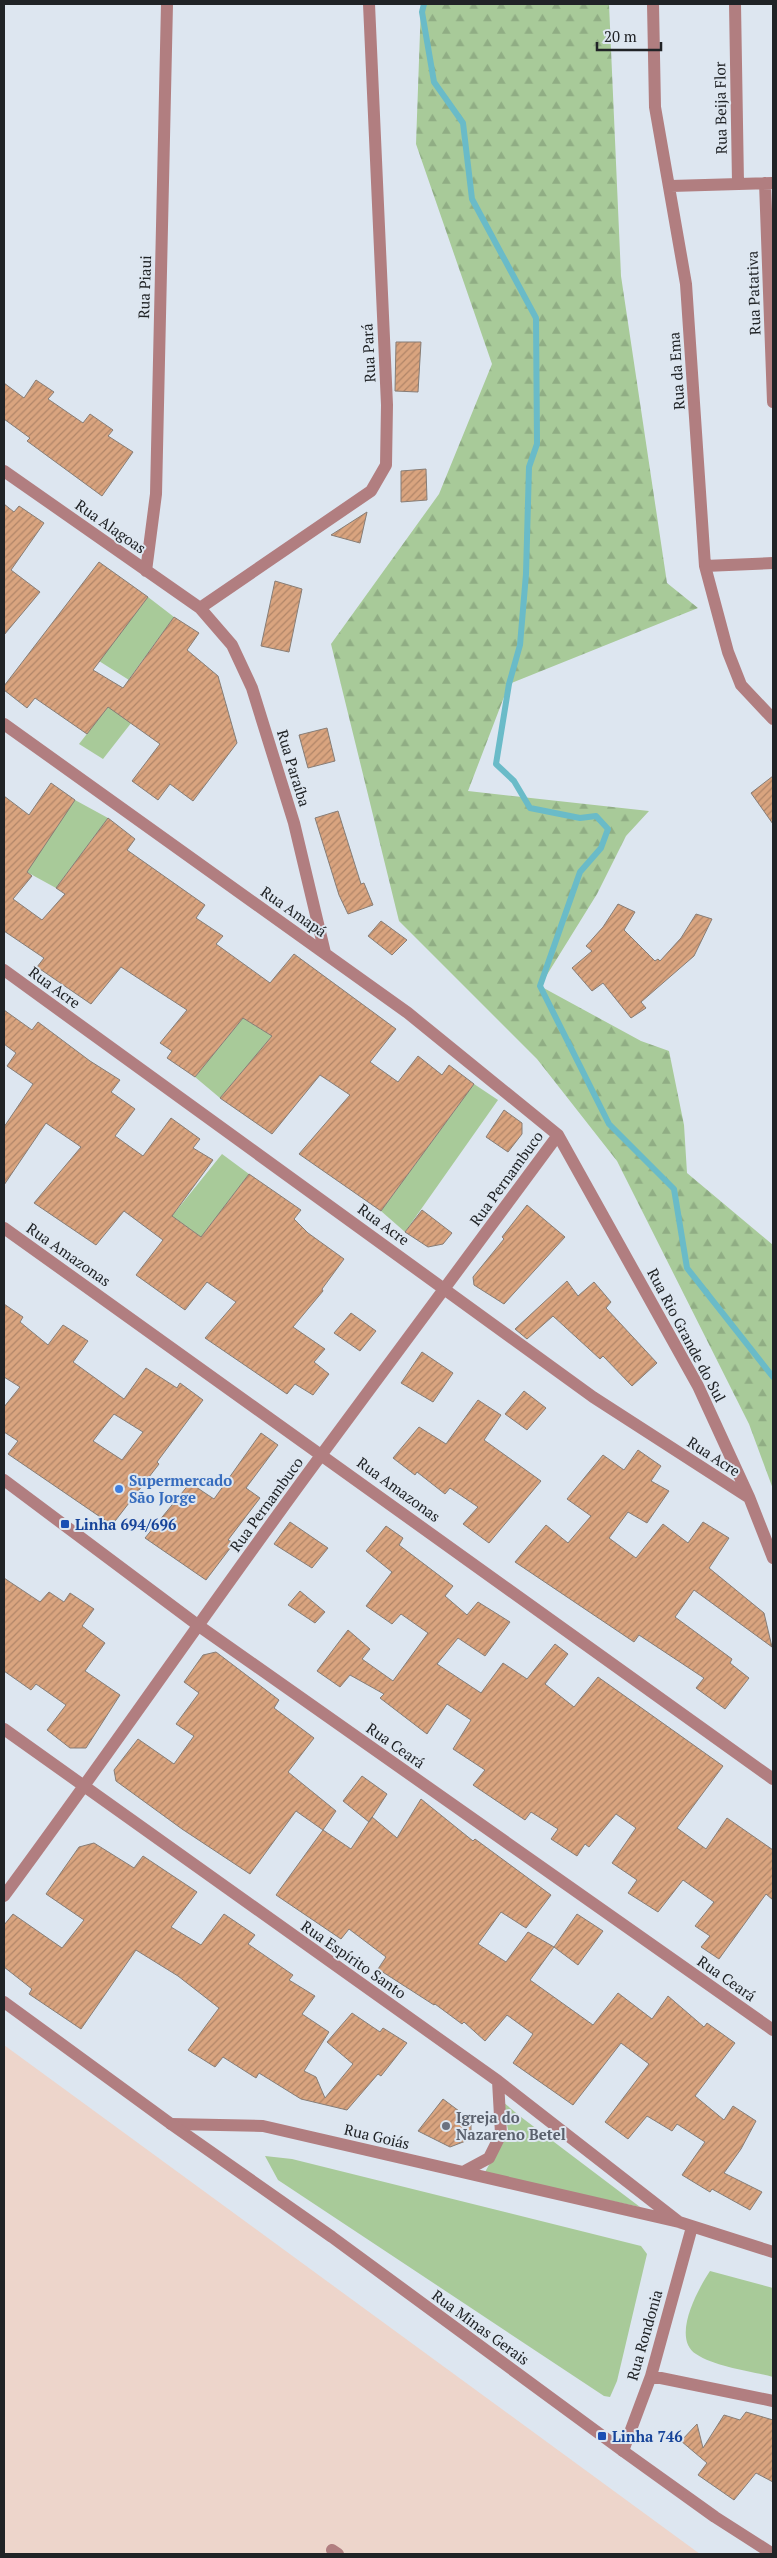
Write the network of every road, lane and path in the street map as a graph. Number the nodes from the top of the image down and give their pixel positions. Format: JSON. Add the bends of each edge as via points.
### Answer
{"nodes":[{"id":1,"x":168,"y":4,"type":"edge"},
{"id":2,"x":369,"y":4,"type":"edge"},
{"id":3,"x":653,"y":4,"type":"edge"},
{"id":4,"x":735,"y":4,"type":"edge"},
{"id":5,"x":738,"y":182,"type":"junction"},
{"id":6,"x":769,"y":183,"type":"edge"},
{"id":7,"x":671,"y":186,"type":"junction"},
{"id":8,"x":773,"y":402,"type":"edge"},
{"id":9,"x":4,"y":471,"type":"edge"},
{"id":10,"x":773,"y":563,"type":"edge"},
{"id":11,"x":705,"y":566,"type":"junction"},
{"id":12,"x":146,"y":571,"type":"junction"},
{"id":13,"x":200,"y":608,"type":"junction"},
{"id":14,"x":773,"y":719,"type":"edge"},
{"id":15,"x":4,"y":724,"type":"edge"},
{"id":16,"x":325,"y":952,"type":"junction"},
{"id":17,"x":4,"y":970,"type":"edge"},
{"id":18,"x":558,"y":1135,"type":"junction"},
{"id":19,"x":4,"y":1228,"type":"edge"},
{"id":20,"x":447,"y":1289,"type":"junction"},
{"id":21,"x":322,"y":1454,"type":"junction"},
{"id":22,"x":4,"y":1480,"type":"edge"},
{"id":23,"x":749,"y":1497,"type":"junction"},
{"id":24,"x":773,"y":1558,"type":"edge"},
{"id":25,"x":199,"y":1626,"type":"junction"},
{"id":26,"x":4,"y":1729,"type":"edge"},
{"id":27,"x":773,"y":1779,"type":"edge"},
{"id":28,"x":85,"y":1787,"type":"junction"},
{"id":29,"x":4,"y":1896,"type":"edge"},
{"id":30,"x":4,"y":2002,"type":"edge"},
{"id":31,"x":773,"y":2030,"type":"edge"},
{"id":32,"x":498,"y":2081,"type":"junction"},
{"id":33,"x":171,"y":2124,"type":"junction"},
{"id":34,"x":463,"y":2172,"type":"junction"},
{"id":35,"x":679,"y":2222,"type":"junction"},
{"id":36,"x":692,"y":2227,"type":"junction"},
{"id":37,"x":773,"y":2252,"type":"edge"},
{"id":38,"x":651,"y":2376,"type":"junction"},
{"id":39,"x":773,"y":2401,"type":"edge"},
{"id":40,"x":623,"y":2451,"type":"junction"},
{"id":41,"x":773,"y":2554,"type":"edge"}],
"edges":[{"from":1,"to":12,"type":"street","name":"Rua Piaui","via":[[156,494]]},
{"from":2,"to":13,"type":"street","name":"Rua Pará","via":[[387,405],[386,465],[371,491]]},
{"from":3,"to":7,"type":"street","name":"Rua da Ema","via":[[655,108]]},
{"from":4,"to":5,"type":"street","name":"Rua Beija Flor"},
{"from":5,"to":6,"type":"street"},
{"from":5,"to":7,"type":"street"},
{"from":6,"to":8,"type":"street","name":"Rua Patativa"},
{"from":7,"to":11,"type":"street","name":"Rua da Ema","via":[[686,284]]},
{"from":9,"to":12,"type":"street","name":"Rua Alagoas"},
{"from":10,"to":11,"type":"street"},
{"from":11,"to":14,"type":"street","name":"Rua da Ema","via":[[728,652],[741,685]]},
{"from":12,"to":13,"type":"street","name":"Rua Alagoas"},
{"from":13,"to":16,"type":"street","name":"Rua Paraíba","via":[[232,645],[252,688],[294,823]]},
{"from":15,"to":16,"type":"street","name":"Rua Amapá"},
{"from":16,"to":18,"type":"street","name":"Rua Amapá","via":[[408,1013]]},
{"from":17,"to":20,"type":"street","name":"Rua Acre"},
{"from":18,"to":20,"type":"street","name":"Rua Pernambuco"},
{"from":18,"to":23,"type":"street","name":"Rua Rio Grande do Sul","via":[[698,1386]]},
{"from":19,"to":21,"type":"street","name":"Rua Amazonas"},
{"from":20,"to":21,"type":"street","name":"Rua Pernambuco"},
{"from":20,"to":23,"type":"street","name":"Rua Acre","via":[[593,1397]]},
{"from":21,"to":25,"type":"street","name":"Rua Pernambuco"},
{"from":21,"to":27,"type":"street","name":"Rua Amazonas"},
{"from":22,"to":25,"type":"street","name":"Rua Ceará"},
{"from":23,"to":24,"type":"street","name":"Rua Rio Grande do Sul"},
{"from":25,"to":28,"type":"street","name":"Rua Pernambuco"},
{"from":25,"to":31,"type":"street","name":"Rua Ceará"},
{"from":26,"to":28,"type":"street","name":"Rua Espírito Santo"},
{"from":28,"to":29,"type":"street","name":"Rua Pernambuco"},
{"from":28,"to":32,"type":"street","name":"Rua Espírito Santo"},
{"from":30,"to":33,"type":"street"},
{"from":32,"to":34,"type":"street","via":[[501,2134],[489,2158]]},
{"from":32,"to":35,"type":"street","name":"Rua Espírito Santo"},
{"from":33,"to":34,"type":"street","name":"Rua Goiás","via":[[263,2126]]},
{"from":33,"to":40,"type":"street","name":"Rua Minas Gerais","via":[[332,2237]]},
{"from":34,"to":35,"type":"street","name":"Rua Goiás"},
{"from":35,"to":36,"type":"street","name":"Rua Goiás"},
{"from":36,"to":37,"type":"street","name":"Rua Goiás"},
{"from":36,"to":38,"type":"street","name":"Rua Rondonia"},
{"from":38,"to":39,"type":"street"},
{"from":38,"to":40,"type":"street","name":"Rua Rondonia"},
{"from":40,"to":41,"type":"street","name":"Rua Minas Gerais"}]}
